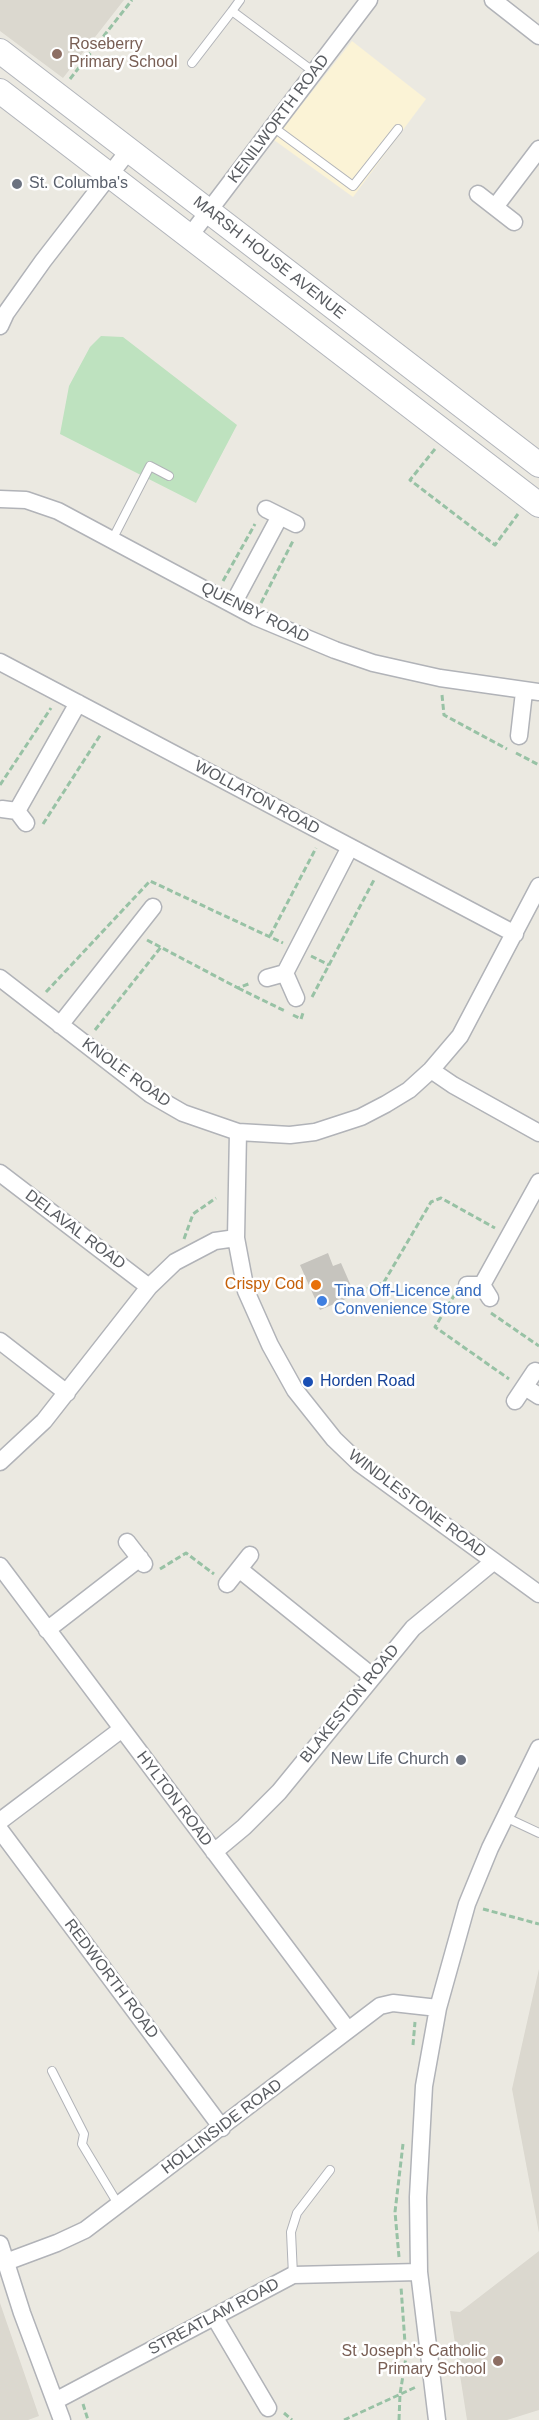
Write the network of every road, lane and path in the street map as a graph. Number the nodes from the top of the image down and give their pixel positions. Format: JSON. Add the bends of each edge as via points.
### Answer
{"nodes":[{"id":1,"x":132,"y":0,"type":"edge"},
{"id":2,"x":240,"y":0,"type":"edge"},
{"id":3,"x":369,"y":0,"type":"edge"},
{"id":4,"x":493,"y":0,"type":"edge"},
{"id":5,"x":232,"y":11,"type":"junction"},
{"id":6,"x":539,"y":36,"type":"edge"},
{"id":7,"x":0,"y":51,"type":"edge"},
{"id":8,"x":192,"y":63,"type":"dead end"},
{"id":9,"x":315,"y":72,"type":"junction"},
{"id":10,"x":0,"y":91,"type":"edge"},
{"id":11,"x":57,"y":95,"type":"junction"},
{"id":12,"x":273,"y":127,"type":"junction"},
{"id":13,"x":398,"y":129,"type":"dead end"},
{"id":14,"x":539,"y":149,"type":"edge"},
{"id":15,"x":129,"y":150,"type":"junction"},
{"id":16,"x":109,"y":176,"type":"junction"},
{"id":17,"x":478,"y":194,"type":"dead end"},
{"id":18,"x":495,"y":207,"type":"junction"},
{"id":19,"x":209,"y":212,"type":"junction"},
{"id":20,"x":514,"y":222,"type":"dead end"},
{"id":21,"x":189,"y":237,"type":"junction"},
{"id":22,"x":2,"y":316,"type":"edge"},
{"id":23,"x":447,"y":435,"type":"junction"},
{"id":24,"x":539,"y":465,"type":"edge"},
{"id":25,"x":169,"y":476,"type":"dead end"},
{"id":26,"x":0,"y":499,"type":"edge"},
{"id":27,"x":535,"y":502,"type":"edge"},
{"id":28,"x":273,"y":512,"type":"junction"},
{"id":29,"x":296,"y":524,"type":"joint"},
{"id":30,"x":112,"y":540,"type":"junction"},
{"id":31,"x":215,"y":595,"type":"junction"},
{"id":32,"x":233,"y":604,"type":"junction"},
{"id":33,"x":254,"y":616,"type":"junction"},
{"id":34,"x":0,"y":662,"type":"edge"},
{"id":35,"x":440,"y":678,"type":"junction"},
{"id":36,"x":531,"y":692,"type":"edge"},
{"id":37,"x":61,"y":694,"type":"junction"},
{"id":38,"x":78,"y":703,"type":"junction"},
{"id":39,"x":110,"y":720,"type":"junction"},
{"id":40,"x":519,"y":736,"type":"dead end"},
{"id":41,"x":539,"y":765,"type":"edge"},
{"id":42,"x":0,"y":786,"type":"edge"},
{"id":43,"x":21,"y":818,"type":"joint"},
{"id":44,"x":324,"y":833,"type":"junction"},
{"id":45,"x":350,"y":847,"type":"junction"},
{"id":46,"x":383,"y":864,"type":"junction"},
{"id":47,"x":539,"y":886,"type":"edge"},
{"id":48,"x":153,"y":907,"type":"dead end"},
{"id":49,"x":132,"y":932,"type":"junction"},
{"id":50,"x":515,"y":934,"type":"junction"},
{"id":51,"x":270,"y":936,"type":"junction"},
{"id":52,"x":161,"y":947,"type":"junction"},
{"id":53,"x":297,"y":949,"type":"junction"},
{"id":54,"x":328,"y":965,"type":"junction"},
{"id":55,"x":285,"y":974,"type":"junction"},
{"id":56,"x":0,"y":978,"type":"edge"},
{"id":57,"x":267,"y":978,"type":"joint"},
{"id":58,"x":238,"y":988,"type":"junction"},
{"id":59,"x":304,"y":1003,"type":"junction"},
{"id":60,"x":34,"y":1005,"type":"junction"},
{"id":61,"x":60,"y":1024,"type":"junction"},
{"id":62,"x":85,"y":1044,"type":"junction"},
{"id":63,"x":431,"y":1070,"type":"junction"},
{"id":64,"x":238,"y":1132,"type":"junction"},
{"id":65,"x":539,"y":1133,"type":"edge"},
{"id":66,"x":0,"y":1173,"type":"edge"},
{"id":67,"x":539,"y":1182,"type":"edge"},
{"id":68,"x":216,"y":1198,"type":"dead end"},
{"id":69,"x":510,"y":1236,"type":"junction"},
{"id":70,"x":236,"y":1238,"type":"junction"},
{"id":71,"x":180,"y":1258,"type":"junction"},
{"id":72,"x":149,"y":1287,"type":"junction"},
{"id":73,"x":367,"y":1289,"type":"dead end"},
{"id":74,"x":480,"y":1289,"type":"junction"},
{"id":75,"x":2,"y":1333,"type":"edge"},
{"id":76,"x":539,"y":1346,"type":"edge"},
{"id":77,"x":535,"y":1371,"type":"dead end"},
{"id":78,"x":521,"y":1392,"type":"junction"},
{"id":79,"x":67,"y":1393,"type":"junction"},
{"id":80,"x":539,"y":1396,"type":"edge"},
{"id":81,"x":0,"y":1462,"type":"edge"},
{"id":82,"x":128,"y":1542,"type":"dead end"},
{"id":83,"x":250,"y":1556,"type":"dead end"},
{"id":84,"x":142,"y":1561,"type":"junction"},
{"id":85,"x":494,"y":1562,"type":"junction"},
{"id":86,"x":0,"y":1566,"type":"edge"},
{"id":87,"x":239,"y":1569,"type":"junction"},
{"id":88,"x":227,"y":1584,"type":"joint"},
{"id":89,"x":539,"y":1594,"type":"edge"},
{"id":90,"x":47,"y":1630,"type":"junction"},
{"id":91,"x":372,"y":1676,"type":"junction"},
{"id":92,"x":122,"y":1728,"type":"junction"},
{"id":93,"x":539,"y":1749,"type":"edge"},
{"id":94,"x":504,"y":1817,"type":"junction"},
{"id":95,"x":0,"y":1821,"type":"edge"},
{"id":96,"x":0,"y":1830,"type":"edge"},
{"id":97,"x":539,"y":1833,"type":"edge"},
{"id":98,"x":214,"y":1852,"type":"junction"},
{"id":99,"x":467,"y":1904,"type":"junction"},
{"id":100,"x":539,"y":1924,"type":"edge"},
{"id":101,"x":438,"y":2008,"type":"junction"},
{"id":102,"x":348,"y":2030,"type":"junction"},
{"id":103,"x":52,"y":2071,"type":"dead end"},
{"id":104,"x":222,"y":2128,"type":"junction"},
{"id":105,"x":330,"y":2170,"type":"dead end"},
{"id":106,"x":118,"y":2204,"type":"junction"},
{"id":107,"x":0,"y":2244,"type":"edge"},
{"id":108,"x":6,"y":2262,"type":"junction"},
{"id":109,"x":419,"y":2272,"type":"junction"},
{"id":110,"x":293,"y":2275,"type":"junction"},
{"id":111,"x":215,"y":2318,"type":"junction"},
{"id":112,"x":431,"y":2380,"type":"junction"},
{"id":113,"x":55,"y":2401,"type":"junction"},
{"id":114,"x":268,"y":2408,"type":"dead end"},
{"id":115,"x":62,"y":2420,"type":"edge"},
{"id":116,"x":344,"y":2420,"type":"edge"},
{"id":117,"x":437,"y":2420,"type":"edge"}],
"edges":[{"from":1,"to":11,"type":"path"},
{"from":2,"to":5,"type":"lane"},
{"from":3,"to":9,"type":"street","name":"KENILWORTH ROAD"},
{"from":4,"to":6,"type":"street"},
{"from":5,"to":8,"type":"lane"},
{"from":5,"to":9,"type":"lane"},
{"from":7,"to":11,"type":"street","name":"MARSH HOUSE AVENUE"},
{"from":9,"to":12,"type":"street","name":"KENILWORTH ROAD"},
{"from":10,"to":16,"type":"street","name":"MARSH HOUSE AVENUE"},
{"from":11,"to":15,"type":"street","name":"MARSH HOUSE AVENUE"},
{"from":12,"to":13,"type":"lane","via":[[353,186]]},
{"from":12,"to":19,"type":"street","name":"KENILWORTH ROAD"},
{"from":14,"to":18,"type":"street"},
{"from":15,"to":16,"type":"street"},
{"from":15,"to":19,"type":"street","name":"MARSH HOUSE AVENUE"},
{"from":16,"to":21,"type":"street","name":"MARSH HOUSE AVENUE"},
{"from":16,"to":22,"type":"street"},
{"from":17,"to":18,"type":"street"},
{"from":18,"to":20,"type":"street"},
{"from":19,"to":21,"type":"street","name":"KENILWORTH ROAD"},
{"from":19,"to":24,"type":"street","name":"MARSH HOUSE AVENUE"},
{"from":21,"to":23,"type":"street","name":"MARSH HOUSE AVENUE"},
{"from":23,"to":27,"type":"street","name":"MARSH HOUSE AVENUE"},
{"from":23,"to":27,"type":"path","via":[[410,480],[466,523],[495,545]]},
{"from":25,"to":30,"type":"lane","via":[[150,466]]},
{"from":26,"to":30,"type":"street","name":"QUENBY ROAD","via":[[26,500],[57,511]]},
{"from":28,"to":29,"type":"street"},
{"from":28,"to":31,"type":"path","via":[[263,510]]},
{"from":28,"to":32,"type":"street"},
{"from":29,"to":33,"type":"path","via":[[298,531]]},
{"from":30,"to":31,"type":"street","name":"QUENBY ROAD"},
{"from":31,"to":32,"type":"street","name":"QUENBY ROAD"},
{"from":32,"to":33,"type":"street","name":"QUENBY ROAD"},
{"from":33,"to":35,"type":"street","name":"QUENBY ROAD","via":[[374,663]]},
{"from":34,"to":37,"type":"street","name":"WOLLATON ROAD"},
{"from":35,"to":36,"type":"street","name":"QUENBY ROAD"},
{"from":35,"to":41,"type":"path","via":[[444,715]]},
{"from":36,"to":40,"type":"street","name":"QUENBY ROAD"},
{"from":37,"to":38,"type":"street","name":"WOLLATON ROAD"},
{"from":37,"to":42,"type":"path"},
{"from":38,"to":39,"type":"street","name":"WOLLATON ROAD"},
{"from":38,"to":43,"type":"street"},
{"from":39,"to":43,"type":"path"},
{"from":39,"to":44,"type":"street","name":"WOLLATON ROAD"},
{"from":44,"to":45,"type":"street","name":"WOLLATON ROAD"},
{"from":44,"to":51,"type":"path"},
{"from":45,"to":46,"type":"street","name":"WOLLATON ROAD"},
{"from":45,"to":53,"type":"street"},
{"from":46,"to":50,"type":"street","name":"WOLLATON ROAD"},
{"from":46,"to":54,"type":"path"},
{"from":47,"to":50,"type":"street","name":"KNOLE ROAD"},
{"from":48,"to":49,"type":"street"},
{"from":49,"to":52,"type":"path"},
{"from":49,"to":61,"type":"street"},
{"from":50,"to":63,"type":"street","name":"KNOLE ROAD","via":[[459,1036]]},
{"from":51,"to":53,"type":"path"},
{"from":51,"to":60,"type":"path","via":[[150,881]]},
{"from":52,"to":58,"type":"path"},
{"from":52,"to":62,"type":"path"},
{"from":53,"to":54,"type":"path"},
{"from":53,"to":55,"type":"street"},
{"from":54,"to":59,"type":"path"},
{"from":55,"to":57,"type":"street"},
{"from":55,"to":59,"type":"street"},
{"from":56,"to":60,"type":"street","name":"KNOLE ROAD"},
{"from":57,"to":58,"type":"path"},
{"from":58,"to":59,"type":"path","via":[[301,1019]]},
{"from":60,"to":61,"type":"street","name":"KNOLE ROAD"},
{"from":61,"to":62,"type":"street","name":"KNOLE ROAD"},
{"from":62,"to":64,"type":"street","name":"KNOLE ROAD","via":[[150,1094],[183,1113]]},
{"from":63,"to":64,"type":"street","name":"KNOLE ROAD","via":[[386,1104],[338,1126],[290,1135]]},
{"from":63,"to":65,"type":"street"},
{"from":64,"to":70,"type":"street","name":"WINDLESTONE ROAD"},
{"from":66,"to":72,"type":"street","name":"DELAVAL ROAD"},
{"from":67,"to":69,"type":"street"},
{"from":68,"to":71,"type":"path","via":[[193,1214]]},
{"from":69,"to":73,"type":"path","via":[[441,1198],[431,1202],[384,1282]]},
{"from":69,"to":74,"type":"street"},
{"from":70,"to":71,"type":"street","via":[[215,1241]]},
{"from":70,"to":85,"type":"street","name":"WINDLESTONE ROAD","via":[[246,1291],[258,1320],[311,1412],[359,1463]]},
{"from":71,"to":72,"type":"street"},
{"from":72,"to":79,"type":"street"},
{"from":74,"to":76,"type":"path","via":[[492,1315]]},
{"from":74,"to":78,"type":"path","via":[[462,1282],[435,1327]]},
{"from":75,"to":79,"type":"street"},
{"from":77,"to":78,"type":"street"},
{"from":78,"to":80,"type":"street"},
{"from":79,"to":81,"type":"street","via":[[44,1421]]},
{"from":82,"to":84,"type":"street"},
{"from":83,"to":87,"type":"street"},
{"from":84,"to":88,"type":"path","via":[[153,1573],[186,1553]]},
{"from":84,"to":90,"type":"street"},
{"from":85,"to":89,"type":"street","name":"WINDLESTONE ROAD"},
{"from":85,"to":91,"type":"street","name":"BLAKESTON ROAD","via":[[427,1614]]},
{"from":86,"to":90,"type":"street","name":"HYLTON ROAD"},
{"from":87,"to":88,"type":"street"},
{"from":87,"to":91,"type":"street"},
{"from":90,"to":92,"type":"street","name":"HYLTON ROAD"},
{"from":91,"to":98,"type":"street","name":"BLAKESTON ROAD","via":[[279,1792]]},
{"from":92,"to":95,"type":"street"},
{"from":92,"to":98,"type":"street","name":"HYLTON ROAD"},
{"from":93,"to":94,"type":"street"},
{"from":94,"to":97,"type":"lane"},
{"from":94,"to":99,"type":"street"},
{"from":96,"to":104,"type":"street","name":"REDWORTH ROAD"},
{"from":98,"to":102,"type":"street","name":"HYLTON ROAD"},
{"from":99,"to":100,"type":"path"},
{"from":99,"to":101,"type":"street"},
{"from":101,"to":102,"type":"street","name":"HOLLINSIDE ROAD","via":[[393,2003],[380,2006]]},
{"from":101,"to":109,"type":"street","via":[[424,2086],[418,2197]]},
{"from":102,"to":104,"type":"street","name":"HOLLINSIDE ROAD"},
{"from":103,"to":106,"type":"lane","via":[[84,2134],[82,2144]]},
{"from":104,"to":106,"type":"street","name":"HOLLINSIDE ROAD"},
{"from":105,"to":110,"type":"lane","via":[[297,2213],[291,2232]]},
{"from":106,"to":108,"type":"street","name":"HOLLINSIDE ROAD","via":[[85,2230]]},
{"from":107,"to":108,"type":"street"},
{"from":108,"to":113,"type":"street"},
{"from":109,"to":110,"type":"street","name":"STREATLAM ROAD"},
{"from":109,"to":112,"type":"street"},
{"from":110,"to":111,"type":"street","name":"STREATLAM ROAD"},
{"from":111,"to":113,"type":"street","name":"STREATLAM ROAD"},
{"from":111,"to":114,"type":"street"},
{"from":112,"to":116,"type":"path"},
{"from":112,"to":117,"type":"street"},
{"from":113,"to":115,"type":"street"}]}
